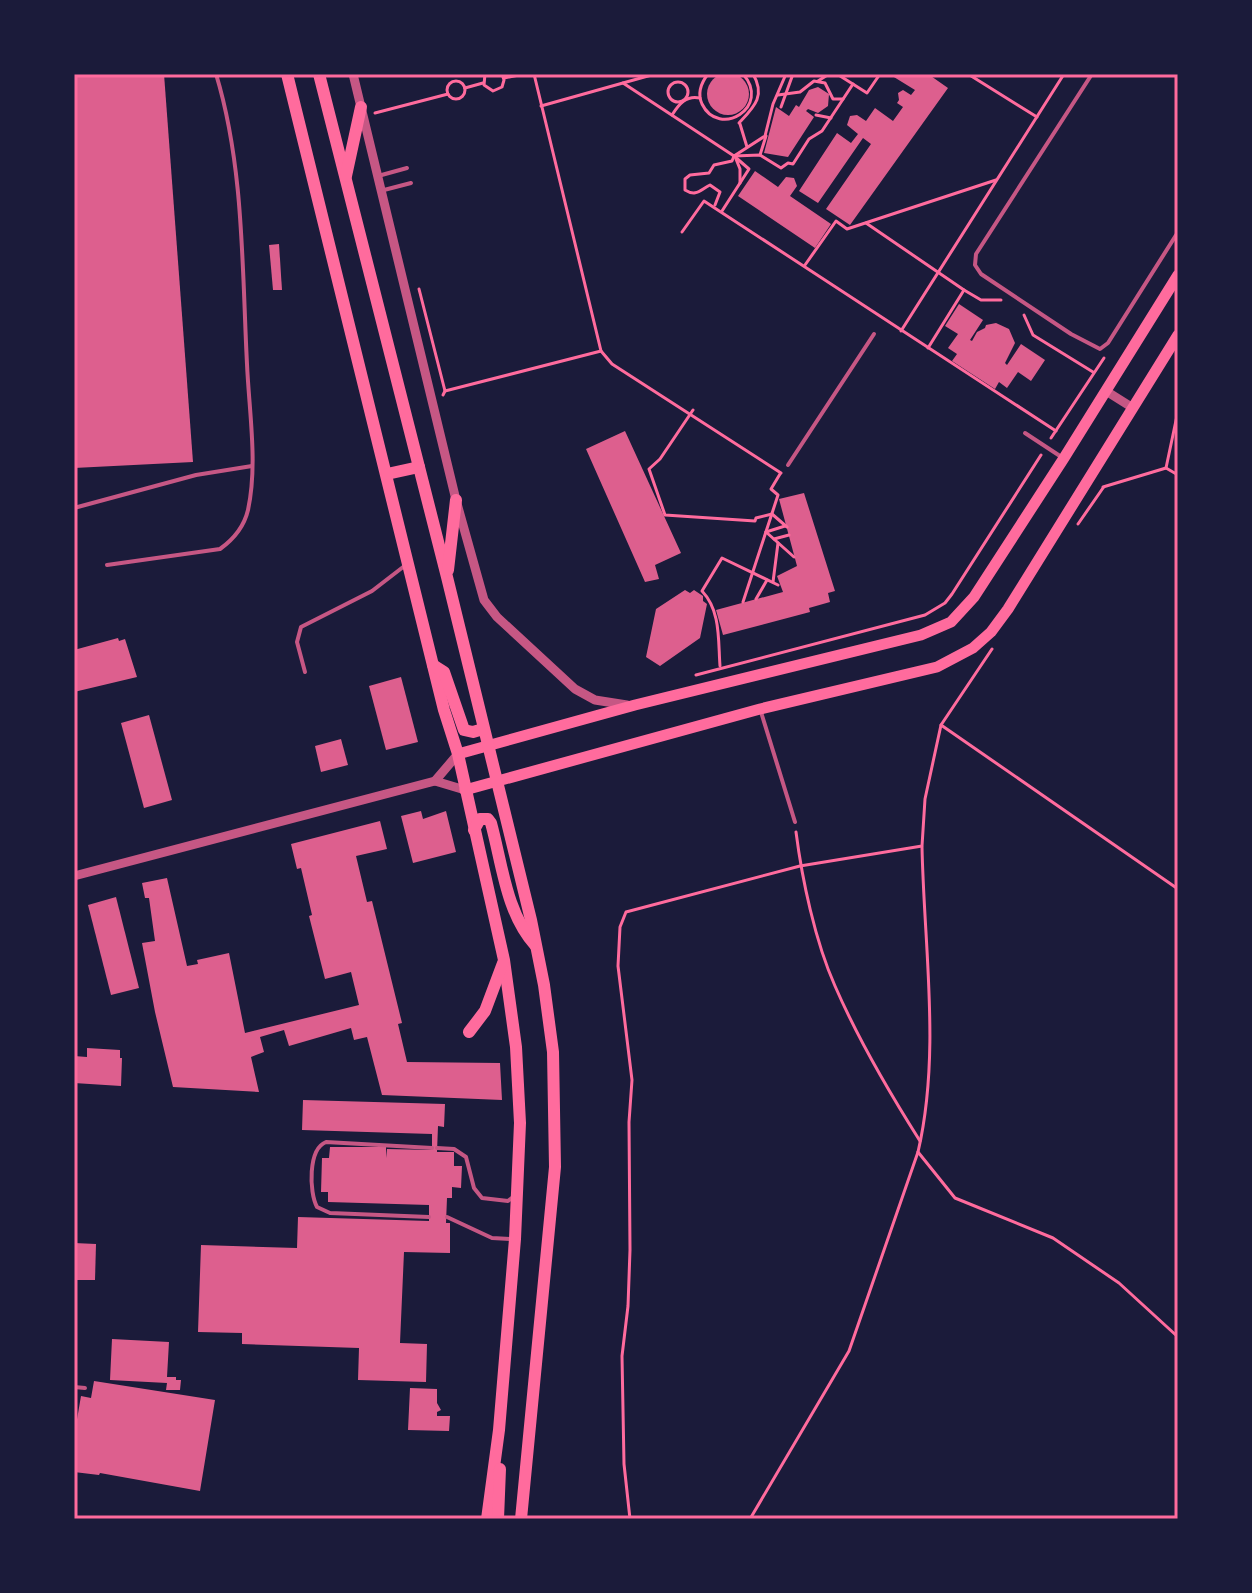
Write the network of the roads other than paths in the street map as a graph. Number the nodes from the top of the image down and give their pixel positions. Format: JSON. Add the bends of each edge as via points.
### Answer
{"nodes":[{"id":1,"x":216,"y":74,"type":"edge"},
{"id":2,"x":287,"y":74,"type":"edge"},
{"id":3,"x":319,"y":74,"type":"edge"},
{"id":4,"x":353,"y":74,"type":"edge"},
{"id":5,"x":1092,"y":74,"type":"edge"},
{"id":6,"x":366,"y":108,"type":"junction"},
{"id":7,"x":407,"y":168,"type":"dead end"},
{"id":8,"x":378,"y":176,"type":"junction"},
{"id":9,"x":346,"y":179,"type":"junction"},
{"id":10,"x":411,"y":183,"type":"dead end"},
{"id":11,"x":382,"y":190,"type":"junction"},
{"id":12,"x":1178,"y":232,"type":"edge"},
{"id":13,"x":1178,"y":275,"type":"edge"},
{"id":14,"x":874,"y":334,"type":"dead end"},
{"id":15,"x":1178,"y":335,"type":"edge"},
{"id":16,"x":1106,"y":391,"type":"junction"},
{"id":17,"x":1133,"y":408,"type":"junction"},
{"id":18,"x":1025,"y":433,"type":"dead end"},
{"id":19,"x":1064,"y":458,"type":"junction"},
{"id":20,"x":788,"y":465,"type":"dead end"},
{"id":21,"x":252,"y":466,"type":"junction"},
{"id":22,"x":419,"y":467,"type":"junction"},
{"id":23,"x":387,"y":474,"type":"junction"},
{"id":24,"x":456,"y":500,"type":"junction"},
{"id":25,"x":74,"y":508,"type":"edge"},
{"id":26,"x":409,"y":562,"type":"junction"},
{"id":27,"x":107,"y":565,"type":"dead end"},
{"id":28,"x":447,"y":577,"type":"junction"},
{"id":29,"x":433,"y":665,"type":"junction"},
{"id":30,"x":305,"y":672,"type":"dead end"},
{"id":31,"x":635,"y":705,"type":"junction"},
{"id":32,"x":760,"y":709,"type":"junction"},
{"id":33,"x":483,"y":729,"type":"junction"},
{"id":34,"x":487,"y":746,"type":"junction"},
{"id":35,"x":458,"y":754,"type":"junction"},
{"id":36,"x":435,"y":781,"type":"junction"},
{"id":37,"x":496,"y":782,"type":"junction"},
{"id":38,"x":465,"y":790,"type":"junction"},
{"id":39,"x":795,"y":822,"type":"road end"},
{"id":40,"x":474,"y":830,"type":"junction"},
{"id":41,"x":74,"y":876,"type":"edge"},
{"id":42,"x":537,"y":947,"type":"junction"},
{"id":43,"x":504,"y":960,"type":"junction"},
{"id":44,"x":469,"y":1032,"type":"dead end"},
{"id":45,"x":518,"y":1193,"type":"junction"},
{"id":46,"x":429,"y":1217,"type":"dead end"},
{"id":47,"x":447,"y":1217,"type":"dead end"},
{"id":48,"x":515,"y":1239,"type":"junction"},
{"id":49,"x":74,"y":1387,"type":"edge"},
{"id":50,"x":85,"y":1388,"type":"dead end"},
{"id":51,"x":499,"y":1430,"type":"junction"},
{"id":52,"x":487,"y":1519,"type":"edge"},
{"id":53,"x":498,"y":1519,"type":"edge"},
{"id":54,"x":521,"y":1519,"type":"edge"}],
"edges":[{"from":1,"to":21,"type":"lane","via":[[228,114],[240,226]]},
{"from":2,"to":23,"type":"main road"},
{"from":3,"to":9,"type":"main road"},
{"from":4,"to":6,"type":"street"},
{"from":5,"to":12,"type":"lane","via":[[976,254],[975,265],[981,274],[1100,349]]},
{"from":6,"to":8,"type":"street"},
{"from":6,"to":9,"type":"main road"},
{"from":7,"to":8,"type":"lane"},
{"from":8,"to":11,"type":"street"},
{"from":9,"to":22,"type":"main road"},
{"from":10,"to":11,"type":"lane"},
{"from":11,"to":24,"type":"street"},
{"from":13,"to":16,"type":"main road"},
{"from":14,"to":20,"type":"lane"},
{"from":15,"to":17,"type":"main road"},
{"from":16,"to":17,"type":"street"},
{"from":16,"to":19,"type":"main road"},
{"from":17,"to":32,"type":"main road","via":[[1008,609],[973,648],[937,667]]},
{"from":18,"to":19,"type":"lane"},
{"from":19,"to":31,"type":"main road","via":[[964,611],[937,630]]},
{"from":21,"to":25,"type":"lane","via":[[196,475]]},
{"from":21,"to":27,"type":"lane","via":[[247,514],[232,540],[220,549]]},
{"from":22,"to":23,"type":"main road"},
{"from":22,"to":28,"type":"main road"},
{"from":23,"to":26,"type":"main road"},
{"from":24,"to":28,"type":"main road"},
{"from":24,"to":31,"type":"street","via":[[484,600],[497,617],[585,696]]},
{"from":26,"to":29,"type":"main road"},
{"from":26,"to":30,"type":"lane","via":[[372,591],[301,627],[297,642]]},
{"from":28,"to":33,"type":"main road"},
{"from":29,"to":33,"type":"main road","via":[[444,672],[464,730]]},
{"from":29,"to":35,"type":"main road"},
{"from":31,"to":34,"type":"main road"},
{"from":32,"to":37,"type":"main road"},
{"from":32,"to":39,"type":"lane"},
{"from":33,"to":34,"type":"main road"},
{"from":34,"to":35,"type":"main road"},
{"from":34,"to":37,"type":"main road"},
{"from":35,"to":36,"type":"street"},
{"from":35,"to":38,"type":"main road"},
{"from":36,"to":38,"type":"street"},
{"from":36,"to":41,"type":"street"},
{"from":37,"to":38,"type":"main road"},
{"from":37,"to":42,"type":"main road"},
{"from":38,"to":40,"type":"main road"},
{"from":40,"to":42,"type":"main road","via":[[483,818],[491,823],[514,911]]},
{"from":40,"to":43,"type":"main road"},
{"from":42,"to":54,"type":"main road","via":[[553,1052],[555,1167]]},
{"from":43,"to":44,"type":"main road","via":[[485,1011]]},
{"from":43,"to":45,"type":"main road","via":[[516,1047]]},
{"from":45,"to":46,"type":"lane","via":[[508,1201],[482,1198],[466,1157],[454,1149],[337,1142],[314,1151],[312,1190],[317,1207],[330,1213]]},
{"from":45,"to":48,"type":"main road"},
{"from":47,"to":48,"type":"lane","via":[[492,1238]]},
{"from":48,"to":51,"type":"main road"},
{"from":49,"to":50,"type":"lane"},
{"from":51,"to":52,"type":"main road"},
{"from":51,"to":53,"type":"main road"}]}
